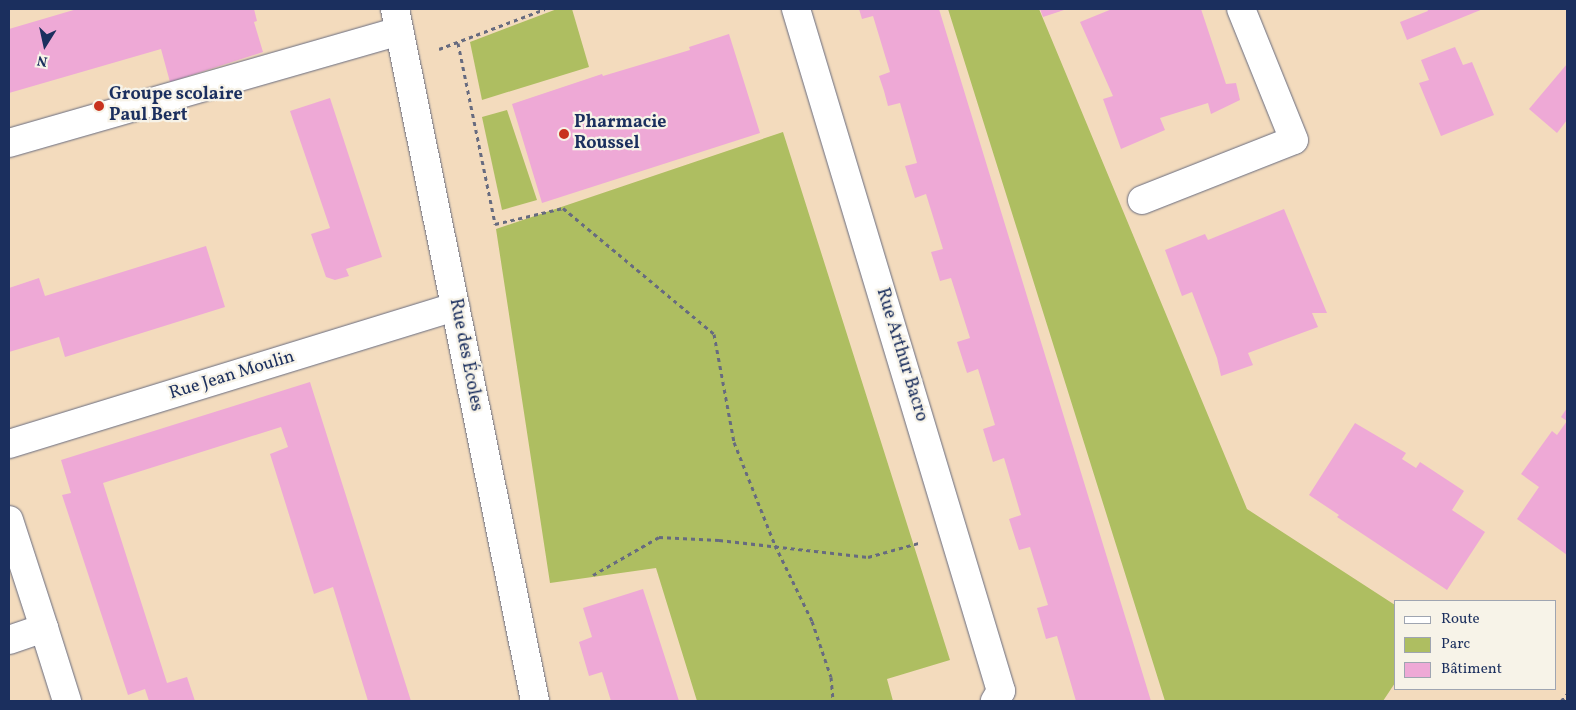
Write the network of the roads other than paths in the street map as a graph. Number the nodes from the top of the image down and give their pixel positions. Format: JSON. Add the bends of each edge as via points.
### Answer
{"nodes":[{"id":1,"x":796,"y":9,"type":"edge"},
{"id":2,"x":1241,"y":9,"type":"edge"},
{"id":3,"x":397,"y":20,"type":"edge"},
{"id":4,"x":9,"y":143,"type":"edge"},
{"id":5,"x":1142,"y":200,"type":"dead end"},
{"id":6,"x":455,"y":307,"type":"junction"},
{"id":7,"x":9,"y":444,"type":"edge"},
{"id":8,"x":9,"y":520,"type":"edge"},
{"id":9,"x":44,"y":628,"type":"junction"},
{"id":10,"x":9,"y":640,"type":"edge"},
{"id":11,"x":67,"y":701,"type":"edge"},
{"id":12,"x":535,"y":701,"type":"edge"},
{"id":13,"x":995,"y":701,"type":"edge"}],
"edges":[{"from":1,"to":13,"type":"street","name":"Rue Arthur Bacro","via":[[1001,691]]},
{"from":2,"to":5,"type":"street","via":[[1294,140]]},
{"from":3,"to":4,"type":"street"},
{"from":3,"to":6,"type":"street","name":"Rue des Écoles"},
{"from":6,"to":7,"type":"street","name":"Rue Jean Moulin"},
{"from":6,"to":12,"type":"street","name":"Rue des Écoles"},
{"from":8,"to":9,"type":"street"},
{"from":9,"to":10,"type":"street"},
{"from":9,"to":11,"type":"street"}]}
